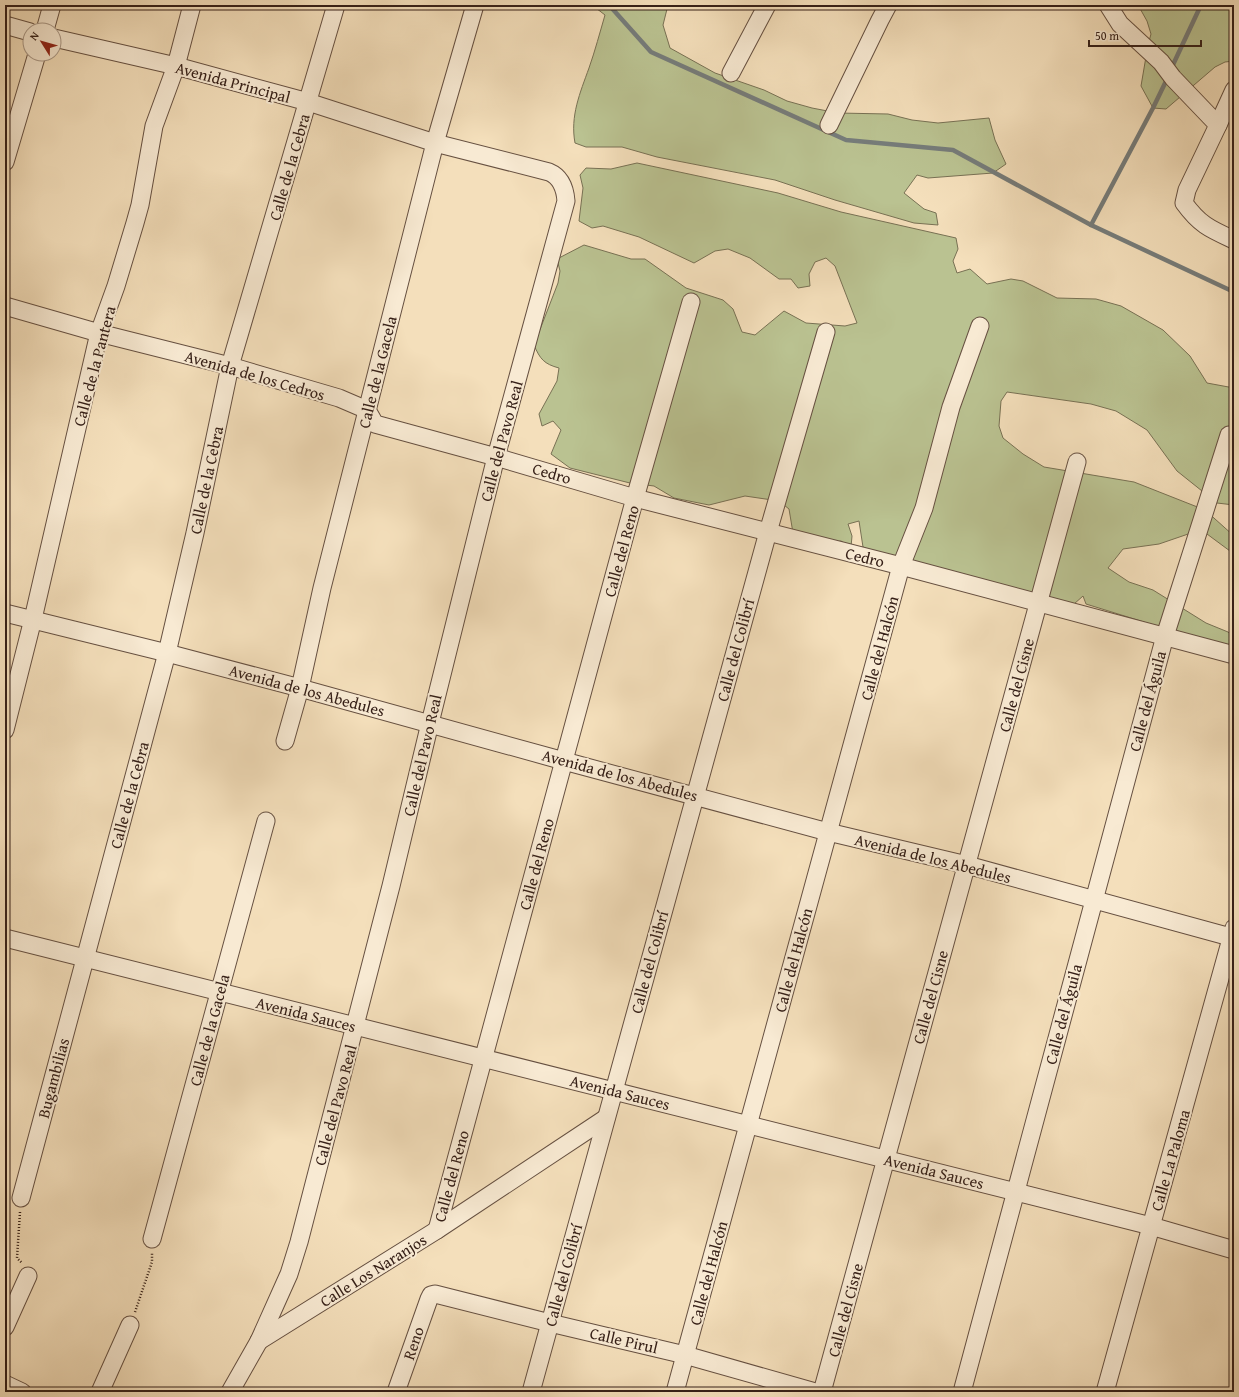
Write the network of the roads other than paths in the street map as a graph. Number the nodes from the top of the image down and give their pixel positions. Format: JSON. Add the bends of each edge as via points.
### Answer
{"nodes":[{"id":1,"x":52,"y":5,"type":"edge"},
{"id":2,"x":192,"y":5,"type":"edge"},
{"id":3,"x":336,"y":5,"type":"edge"},
{"id":4,"x":475,"y":5,"type":"edge"},
{"id":5,"x":767,"y":5,"type":"edge"},
{"id":6,"x":888,"y":5,"type":"edge"},
{"id":7,"x":1108,"y":5,"type":"edge"},
{"id":8,"x":47,"y":22,"type":"edge"},
{"id":9,"x":5,"y":25,"type":"edge"},
{"id":10,"x":22,"y":30,"type":"edge"},
{"id":11,"x":62,"y":40,"type":"edge"},
{"id":12,"x":35,"y":62,"type":"edge"},
{"id":13,"x":176,"y":66,"type":"junction"},
{"id":14,"x":731,"y":73,"type":"dead end"},
{"id":15,"x":1234,"y":90,"type":"edge"},
{"id":16,"x":308,"y":102,"type":"junction"},
{"id":17,"x":829,"y":125,"type":"dead end"},
{"id":18,"x":1218,"y":125,"type":"junction"},
{"id":19,"x":435,"y":143,"type":"junction"},
{"id":20,"x":5,"y":162,"type":"edge"},
{"id":21,"x":549,"y":172,"type":"joint"},
{"id":22,"x":1234,"y":240,"type":"edge"},
{"id":23,"x":691,"y":302,"type":"dead end"},
{"id":24,"x":5,"y":306,"type":"edge"},
{"id":25,"x":980,"y":326,"type":"dead end"},
{"id":26,"x":99,"y":332,"type":"junction"},
{"id":27,"x":826,"y":332,"type":"dead end"},
{"id":28,"x":230,"y":366,"type":"junction"},
{"id":29,"x":367,"y":410,"type":"junction"},
{"id":30,"x":1229,"y":435,"type":"dead end"},
{"id":31,"x":496,"y":457,"type":"junction"},
{"id":32,"x":1077,"y":462,"type":"dead end"},
{"id":33,"x":636,"y":498,"type":"junction"},
{"id":34,"x":768,"y":532,"type":"junction"},
{"id":35,"x":901,"y":566,"type":"junction"},
{"id":36,"x":1038,"y":603,"type":"junction"},
{"id":37,"x":5,"y":613,"type":"edge"},
{"id":38,"x":33,"y":619,"type":"junction"},
{"id":39,"x":1165,"y":636,"type":"junction"},
{"id":40,"x":168,"y":653,"type":"junction"},
{"id":41,"x":1234,"y":655,"type":"edge"},
{"id":42,"x":300,"y":688,"type":"junction"},
{"id":43,"x":430,"y":723,"type":"junction"},
{"id":44,"x":5,"y":730,"type":"edge"},
{"id":45,"x":285,"y":741,"type":"dead end"},
{"id":46,"x":564,"y":761,"type":"junction"},
{"id":47,"x":695,"y":795,"type":"junction"},
{"id":48,"x":266,"y":821,"type":"dead end"},
{"id":49,"x":828,"y":832,"type":"junction"},
{"id":50,"x":967,"y":865,"type":"junction"},
{"id":51,"x":1094,"y":900,"type":"junction"},
{"id":52,"x":1233,"y":935,"type":"edge"},
{"id":53,"x":5,"y":938,"type":"edge"},
{"id":54,"x":84,"y":958,"type":"junction"},
{"id":55,"x":219,"y":992,"type":"junction"},
{"id":56,"x":356,"y":1026,"type":"junction"},
{"id":57,"x":484,"y":1058,"type":"junction"},
{"id":58,"x":614,"y":1091,"type":"junction"},
{"id":59,"x":606,"y":1118,"type":"junction"},
{"id":60,"x":748,"y":1124,"type":"junction"},
{"id":61,"x":886,"y":1159,"type":"junction"},
{"id":62,"x":1016,"y":1191,"type":"junction"},
{"id":63,"x":21,"y":1198,"type":"road end"},
{"id":64,"x":1151,"y":1226,"type":"junction"},
{"id":65,"x":437,"y":1230,"type":"junction"},
{"id":66,"x":152,"y":1239,"type":"road end"},
{"id":67,"x":1234,"y":1250,"type":"edge"},
{"id":68,"x":28,"y":1276,"type":"road end"},
{"id":69,"x":431,"y":1295,"type":"joint"},
{"id":70,"x":550,"y":1323,"type":"junction"},
{"id":71,"x":130,"y":1326,"type":"road end"},
{"id":72,"x":5,"y":1327,"type":"edge"},
{"id":73,"x":259,"y":1341,"type":"junction"},
{"id":74,"x":685,"y":1355,"type":"junction"},
{"id":75,"x":5,"y":1384,"type":"edge"},
{"id":76,"x":22,"y":1392,"type":"edge"},
{"id":77,"x":100,"y":1392,"type":"edge"},
{"id":78,"x":230,"y":1392,"type":"edge"},
{"id":79,"x":396,"y":1392,"type":"edge"},
{"id":80,"x":531,"y":1392,"type":"edge"},
{"id":81,"x":675,"y":1392,"type":"edge"},
{"id":82,"x":815,"y":1392,"type":"edge"},
{"id":83,"x":822,"y":1392,"type":"edge"},
{"id":84,"x":962,"y":1392,"type":"edge"},
{"id":85,"x":1105,"y":1392,"type":"edge"}],
"edges":[{"from":1,"to":8,"type":"street"},
{"from":2,"to":13,"type":"street","name":"Calle de la Pantera"},
{"from":3,"to":16,"type":"street","name":"Calle de la Cebra"},
{"from":4,"to":19,"type":"street","name":"Calle de la Gacela"},
{"from":5,"to":14,"type":"street"},
{"from":6,"to":17,"type":"street"},
{"from":7,"to":18,"type":"street","via":[[1120,24],[1161,62]]},
{"from":9,"to":10,"type":"street"},
{"from":11,"to":13,"type":"street","name":"Avenida Principal"},
{"from":12,"to":20,"type":"street"},
{"from":13,"to":16,"type":"street","name":"Avenida Principal"},
{"from":13,"to":26,"type":"street","name":"Calle de la Pantera","via":[[154,126],[140,205],[116,286]]},
{"from":15,"to":18,"type":"street"},
{"from":16,"to":19,"type":"street","name":"Avenida Principal"},
{"from":16,"to":28,"type":"street","name":"Calle de la Cebra"},
{"from":18,"to":22,"type":"street","via":[[1187,190],[1184,203],[1193,216],[1206,227]]},
{"from":19,"to":21,"type":"street","name":"Avenida Principal"},
{"from":19,"to":29,"type":"street","name":"Calle de la Gacela"},
{"from":21,"to":31,"type":"street","name":"Calle del Pavo Real","via":[[561,181],[566,201]]},
{"from":23,"to":33,"type":"street","name":"Calle del Reno"},
{"from":24,"to":26,"type":"street","name":"Avenida de los Cedros"},
{"from":25,"to":35,"type":"street","name":"Calle del Halcón","via":[[951,407],[924,508]]},
{"from":26,"to":28,"type":"street","name":"Avenida de los Cedros"},
{"from":26,"to":38,"type":"street","name":"Calle de la Pantera"},
{"from":27,"to":34,"type":"street","name":"Calle del Colibrí"},
{"from":28,"to":29,"type":"street","name":"Avenida de los Cedros","via":[[339,398]]},
{"from":28,"to":40,"type":"street","name":"Calle de la Cebra"},
{"from":29,"to":31,"type":"street","name":"Avenida de los Cedros","via":[[375,424]]},
{"from":29,"to":42,"type":"street","name":"Calle de la Gacela","via":[[322,588]]},
{"from":30,"to":39,"type":"street","name":"Calle del Águila"},
{"from":31,"to":33,"type":"street","name":"Cedro"},
{"from":31,"to":43,"type":"street","name":"Calle del Pavo Real"},
{"from":32,"to":36,"type":"street","name":"Calle del Cisne"},
{"from":33,"to":34,"type":"street","name":"Cedro"},
{"from":33,"to":46,"type":"street","name":"Calle del Reno"},
{"from":34,"to":35,"type":"street","name":"Cedro"},
{"from":34,"to":47,"type":"street","name":"Calle del Colibrí"},
{"from":35,"to":36,"type":"street","name":"Cedro"},
{"from":35,"to":49,"type":"street","name":"Calle del Halcón"},
{"from":36,"to":39,"type":"street","name":"Cedro"},
{"from":36,"to":50,"type":"street","name":"Calle del Cisne"},
{"from":37,"to":38,"type":"street","name":"Avenida de los Abedules"},
{"from":38,"to":40,"type":"street","name":"Avenida de los Abedules"},
{"from":38,"to":44,"type":"street","name":"Calle de la Pantera"},
{"from":39,"to":41,"type":"street","name":"Cedro"},
{"from":39,"to":51,"type":"street","name":"Calle del Águila"},
{"from":40,"to":42,"type":"street","name":"Avenida de los Abedules"},
{"from":40,"to":54,"type":"street","name":"Calle de la Cebra"},
{"from":42,"to":43,"type":"street","name":"Avenida de los Abedules"},
{"from":42,"to":45,"type":"street","name":"Calle de la Gacela"},
{"from":43,"to":46,"type":"street","name":"Avenida de los Abedules"},
{"from":43,"to":56,"type":"street","name":"Calle del Pavo Real"},
{"from":46,"to":47,"type":"street","name":"Avenida de los Abedules"},
{"from":46,"to":57,"type":"street","name":"Calle del Reno"},
{"from":47,"to":49,"type":"street","name":"Avenida de los Abedules"},
{"from":47,"to":58,"type":"street","name":"Calle del Colibrí"},
{"from":48,"to":55,"type":"street","name":"Calle de la Gacela"},
{"from":49,"to":50,"type":"street","name":"Avenida de los Abedules"},
{"from":49,"to":60,"type":"street","name":"Calle del Halcón"},
{"from":50,"to":51,"type":"street","name":"Avenida de los Abedules"},
{"from":50,"to":61,"type":"street","name":"Calle del Cisne"},
{"from":51,"to":52,"type":"street","name":"Avenida de los Abedules"},
{"from":51,"to":62,"type":"street","name":"Calle del Águila"},
{"from":52,"to":64,"type":"street","name":"Calle La Paloma"},
{"from":53,"to":54,"type":"street","name":"Avenida Sauces"},
{"from":54,"to":55,"type":"street","name":"Avenida Sauces"},
{"from":54,"to":63,"type":"street","name":"Bugambilias"},
{"from":55,"to":56,"type":"street","name":"Avenida Sauces"},
{"from":55,"to":66,"type":"street","name":"Calle de la Gacela"},
{"from":56,"to":57,"type":"street","name":"Avenida Sauces"},
{"from":56,"to":73,"type":"street","name":"Calle del Pavo Real","via":[[299,1242],[289,1274]]},
{"from":57,"to":58,"type":"street","name":"Avenida Sauces"},
{"from":57,"to":65,"type":"street","name":"Calle del Reno"},
{"from":58,"to":59,"type":"street","name":"Calle del Colibrí"},
{"from":58,"to":60,"type":"street","name":"Avenida Sauces"},
{"from":59,"to":65,"type":"street","name":"Calle Los Naranjos"},
{"from":59,"to":70,"type":"street","name":"Calle del Colibrí"},
{"from":60,"to":61,"type":"street","name":"Avenida Sauces"},
{"from":60,"to":74,"type":"street","name":"Calle del Halcón"},
{"from":61,"to":62,"type":"street","name":"Avenida Sauces"},
{"from":61,"to":83,"type":"street","name":"Calle del Cisne"},
{"from":62,"to":64,"type":"street","name":"Avenida Sauces"},
{"from":62,"to":84,"type":"street","name":"Calle del Águila"},
{"from":64,"to":67,"type":"street","name":"Avenida Sauces"},
{"from":64,"to":85,"type":"street","name":"Calle La Paloma"},
{"from":65,"to":73,"type":"street","name":"Calle Los Naranjos"},
{"from":68,"to":72,"type":"street"},
{"from":69,"to":70,"type":"street","name":"Calle Pirul"},
{"from":69,"to":79,"type":"street","name":"Reno"},
{"from":70,"to":74,"type":"street","name":"Calle Pirul"},
{"from":70,"to":80,"type":"street","name":"Calle del Colibrí"},
{"from":71,"to":77,"type":"street"},
{"from":73,"to":78,"type":"street","name":"Calle del Pavo Real"},
{"from":74,"to":81,"type":"street","name":"Calle del Halcón"},
{"from":74,"to":82,"type":"street","name":"Calle Pirul"},
{"from":75,"to":76,"type":"street"}]}
